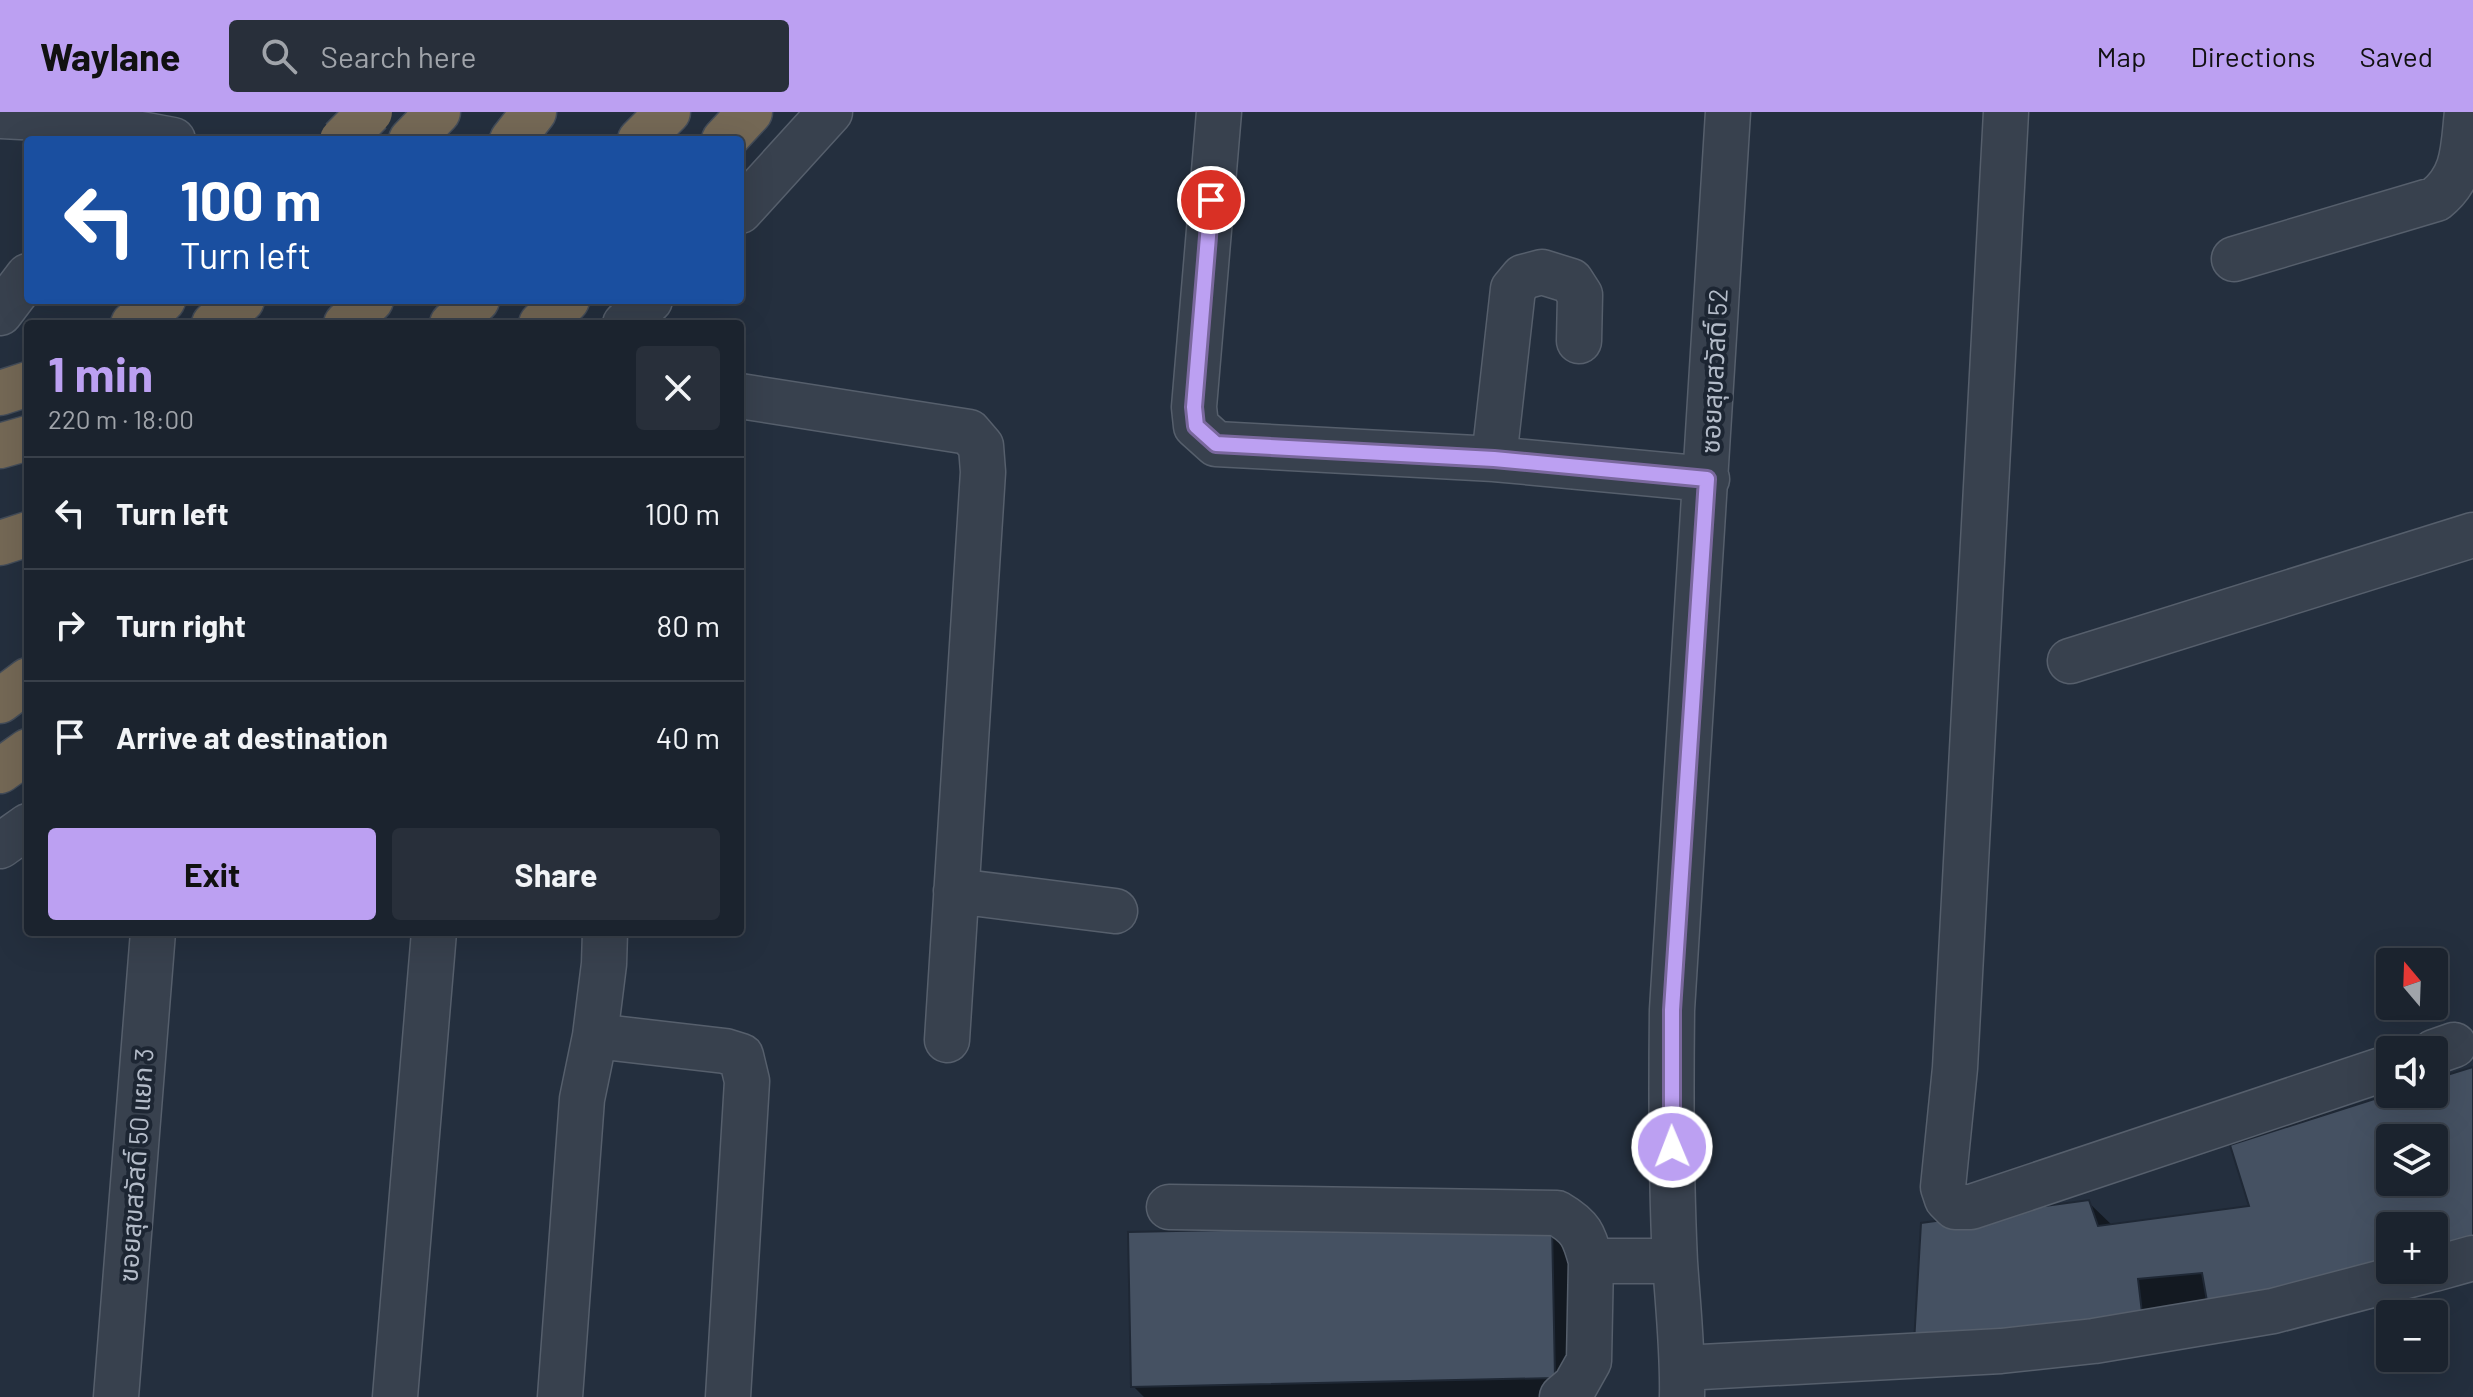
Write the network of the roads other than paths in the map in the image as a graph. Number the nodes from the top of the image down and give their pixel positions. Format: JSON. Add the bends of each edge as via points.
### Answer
{"nodes":[{"id":1,"x":370,"y":112,"type":"edge"},
{"id":2,"x":392,"y":112,"type":"edge"},
{"id":3,"x":438,"y":112,"type":"edge"},
{"id":4,"x":534,"y":112,"type":"edge"},
{"id":5,"x":668,"y":112,"type":"edge"},
{"id":6,"x":750,"y":112,"type":"edge"},
{"id":7,"x":830,"y":112,"type":"edge"},
{"id":8,"x":1219,"y":112,"type":"edge"},
{"id":9,"x":1728,"y":112,"type":"edge"},
{"id":10,"x":2006,"y":112,"type":"edge"},
{"id":11,"x":2467,"y":112,"type":"edge"},
{"id":12,"x":0,"y":116,"type":"edge"},
{"id":13,"x":151,"y":136,"type":"edge"},
{"id":14,"x":343,"y":136,"type":"edge"},
{"id":15,"x":346,"y":136,"type":"edge"},
{"id":16,"x":415,"y":136,"type":"edge"},
{"id":17,"x":515,"y":136,"type":"edge"},
{"id":18,"x":644,"y":136,"type":"edge"},
{"id":19,"x":728,"y":136,"type":"edge"},
{"id":20,"x":744,"y":207,"type":"edge"},
{"id":21,"x":2234,"y":259,"type":"dead end"},
{"id":22,"x":24,"y":281,"type":"edge"},
{"id":23,"x":158,"y":304,"type":"edge"},
{"id":24,"x":237,"y":304,"type":"edge"},
{"id":25,"x":367,"y":304,"type":"edge"},
{"id":26,"x":473,"y":304,"type":"edge"},
{"id":27,"x":563,"y":304,"type":"edge"},
{"id":28,"x":646,"y":304,"type":"edge"},
{"id":29,"x":0,"y":313,"type":"edge"},
{"id":30,"x":138,"y":320,"type":"edge"},
{"id":31,"x":219,"y":320,"type":"edge"},
{"id":32,"x":350,"y":320,"type":"edge"},
{"id":33,"x":456,"y":320,"type":"edge"},
{"id":34,"x":545,"y":320,"type":"edge"},
{"id":35,"x":629,"y":320,"type":"edge"},
{"id":36,"x":1579,"y":341,"type":"dead end"},
{"id":37,"x":24,"y":385,"type":"edge"},
{"id":38,"x":0,"y":393,"type":"edge"},
{"id":39,"x":744,"y":397,"type":"edge"},
{"id":40,"x":24,"y":439,"type":"edge"},
{"id":41,"x":0,"y":446,"type":"edge"},
{"id":42,"x":1494,"y":459,"type":"junction"},
{"id":43,"x":1707,"y":479,"type":"junction"},
{"id":44,"x":24,"y":535,"type":"edge"},
{"id":45,"x":2473,"y":535,"type":"edge"},
{"id":46,"x":0,"y":543,"type":"edge"},
{"id":47,"x":2070,"y":661,"type":"dead end"},
{"id":48,"x":24,"y":683,"type":"edge"},
{"id":49,"x":0,"y":701,"type":"edge"},
{"id":50,"x":24,"y":754,"type":"edge"},
{"id":51,"x":0,"y":771,"type":"edge"},
{"id":52,"x":24,"y":829,"type":"edge"},
{"id":53,"x":0,"y":846,"type":"edge"},
{"id":54,"x":956,"y":891,"type":"junction"},
{"id":55,"x":1115,"y":911,"type":"dead end"},
{"id":56,"x":153,"y":936,"type":"edge"},
{"id":57,"x":434,"y":936,"type":"edge"},
{"id":58,"x":605,"y":936,"type":"edge"},
{"id":59,"x":595,"y":1036,"type":"junction"},
{"id":60,"x":947,"y":1040,"type":"dead end"},
{"id":61,"x":2376,"y":1072,"type":"edge"},
{"id":62,"x":1169,"y":1207,"type":"dead end"},
{"id":63,"x":2473,"y":1258,"type":"edge"},
{"id":64,"x":1591,"y":1261,"type":"junction"},
{"id":65,"x":1675,"y":1261,"type":"junction"},
{"id":66,"x":2448,"y":1265,"type":"edge"},
{"id":67,"x":2376,"y":1284,"type":"edge"},
{"id":68,"x":1682,"y":1382,"type":"edge"},
{"id":69,"x":116,"y":1397,"type":"edge"},
{"id":70,"x":395,"y":1397,"type":"edge"},
{"id":71,"x":560,"y":1397,"type":"edge"},
{"id":72,"x":728,"y":1397,"type":"edge"},
{"id":73,"x":1562,"y":1397,"type":"edge"}],
"edges":[{"from":1,"to":15,"type":"highway","bridge":true},
{"from":2,"to":14,"type":"street"},
{"from":3,"to":16,"type":"highway"},
{"from":4,"to":17,"type":"highway"},
{"from":5,"to":18,"type":"highway"},
{"from":6,"to":19,"type":"highway"},
{"from":7,"to":20,"type":"street"},
{"from":8,"to":42,"type":"street","via":[[1196,426],[1216,444]]},
{"from":9,"to":43,"type":"street","name":"ซอยสุขสวัสดิ์ 52"},
{"from":10,"to":61,"type":"street","via":[[1955,1068],[1943,1187],[1947,1199],[1955,1207],[1971,1207]]},
{"from":11,"to":21,"type":"street","via":[[2457,175],[2436,199]]},
{"from":12,"to":13,"type":"street","via":[[60,119]]},
{"from":22,"to":29,"type":"street"},
{"from":23,"to":30,"type":"highway"},
{"from":24,"to":31,"type":"highway"},
{"from":25,"to":32,"type":"highway"},
{"from":26,"to":33,"type":"highway"},
{"from":27,"to":34,"type":"highway"},
{"from":28,"to":35,"type":"street"},
{"from":36,"to":42,"type":"street","via":[[1580,295],[1571,281],[1542,272],[1523,277],[1513,289]]},
{"from":37,"to":38,"type":"highway"},
{"from":39,"to":54,"type":"street","via":[[969,432],[981,446]]},
{"from":40,"to":41,"type":"highway"},
{"from":42,"to":43,"type":"street"},
{"from":43,"to":65,"type":"street","name":"ซอยสุขสวัสดิ์ 52","via":[[1672,1010]]},
{"from":44,"to":46,"type":"highway"},
{"from":45,"to":47,"type":"street"},
{"from":48,"to":49,"type":"highway"},
{"from":50,"to":51,"type":"highway"},
{"from":52,"to":53,"type":"street"},
{"from":54,"to":55,"type":"street"},
{"from":54,"to":60,"type":"street"},
{"from":56,"to":69,"type":"street","name":"ฃอยสุขสวัสดิ์ 50 แยก 3"},
{"from":57,"to":70,"type":"street"},
{"from":58,"to":59,"type":"street"},
{"from":59,"to":71,"type":"street","via":[[582,1099]]},
{"from":59,"to":72,"type":"street","via":[[741,1056],[747,1081]]},
{"from":62,"to":64,"type":"street","via":[[1557,1213],[1585,1238]]},
{"from":63,"to":66,"type":"street"},
{"from":64,"to":65,"type":"street"},
{"from":64,"to":73,"type":"street","via":[[1589,1361]]},
{"from":65,"to":68,"type":"street","name":"ซอยสุขสวัสดิ์ 52"},
{"from":67,"to":68,"type":"street","via":[[2273,1311],[2094,1341]]}]}
